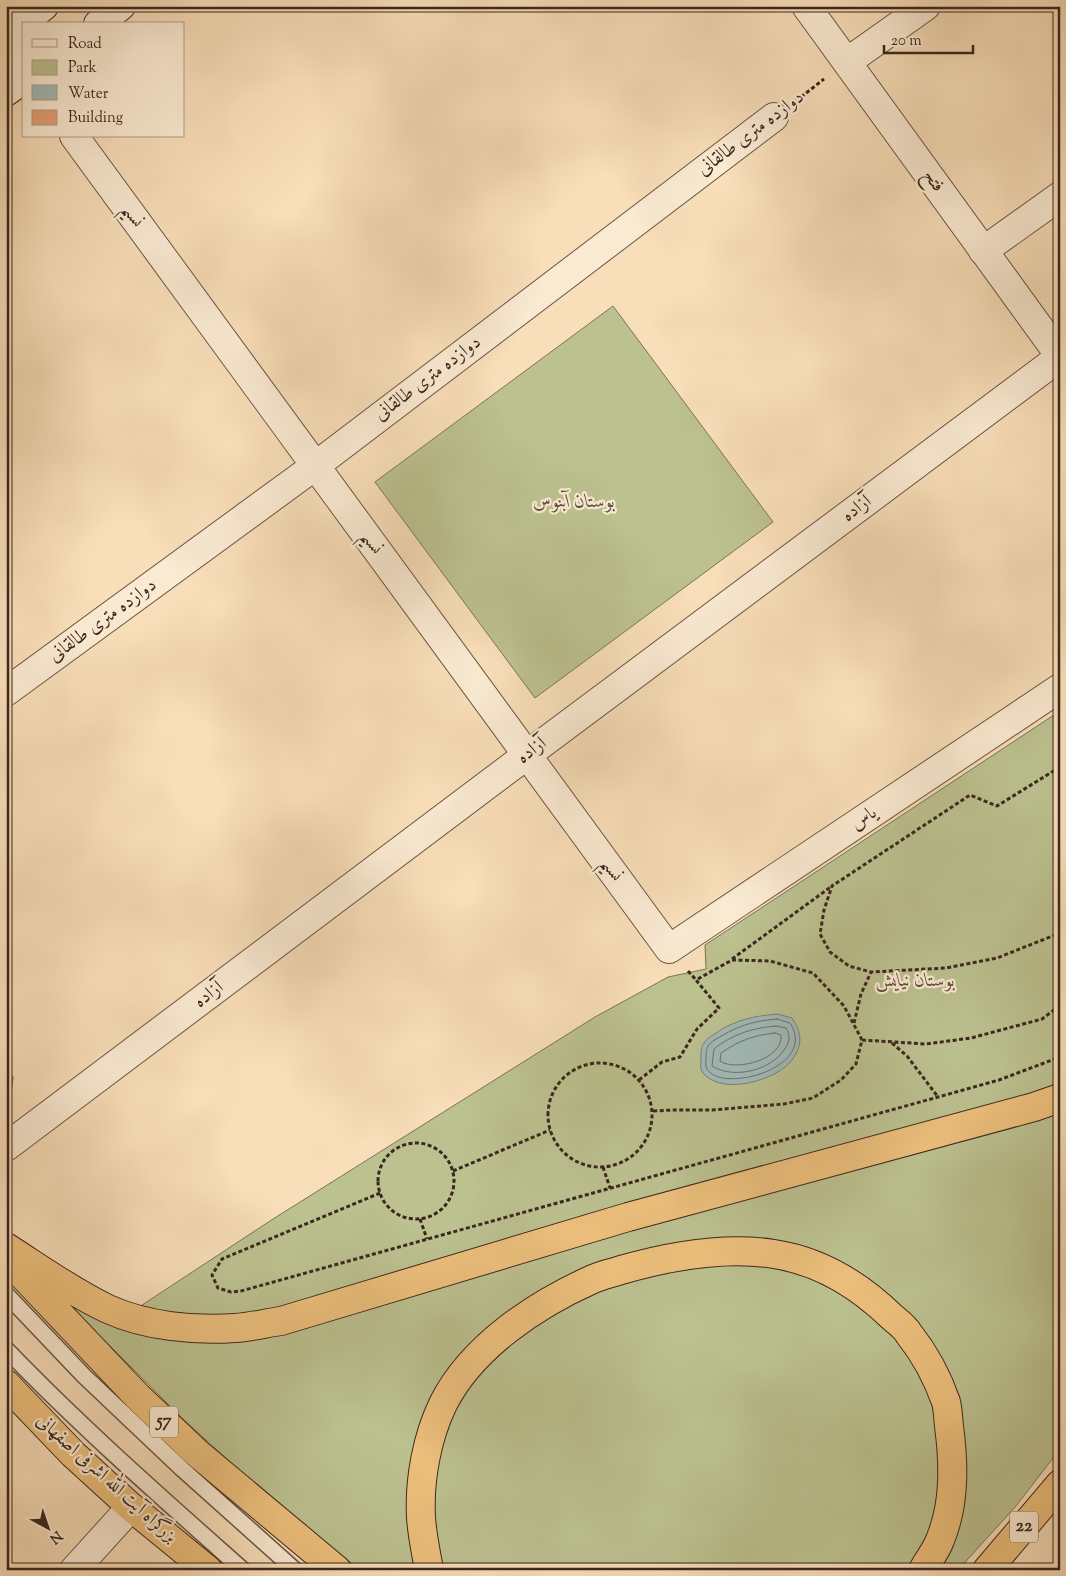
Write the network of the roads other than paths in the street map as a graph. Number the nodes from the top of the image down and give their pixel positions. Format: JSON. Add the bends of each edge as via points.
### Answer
{"nodes":[{"id":1,"x":44,"y":6,"type":"edge"},
{"id":2,"x":121,"y":6,"type":"edge"},
{"id":3,"x":806,"y":6,"type":"edge"},
{"id":4,"x":926,"y":6,"type":"edge"},
{"id":5,"x":23,"y":22,"type":"edge"},
{"id":6,"x":101,"y":22,"type":"edge"},
{"id":7,"x":22,"y":23,"type":"edge"},
{"id":8,"x":6,"y":35,"type":"edge"},
{"id":9,"x":6,"y":44,"type":"edge"},
{"id":10,"x":847,"y":62,"type":"junction"},
{"id":11,"x":22,"y":64,"type":"edge"},
{"id":12,"x":22,"y":80,"type":"edge"},
{"id":13,"x":6,"y":92,"type":"edge"},
{"id":14,"x":774,"y":117,"type":"road end"},
{"id":15,"x":75,"y":138,"type":"edge"},
{"id":16,"x":1060,"y":196,"type":"edge"},
{"id":17,"x":982,"y":251,"type":"junction"},
{"id":18,"x":1060,"y":357,"type":"edge"},
{"id":19,"x":315,"y":466,"type":"junction"},
{"id":20,"x":1060,"y":688,"type":"edge"},
{"id":21,"x":6,"y":692,"type":"edge"},
{"id":22,"x":527,"y":755,"type":"junction"},
{"id":23,"x":669,"y":949,"type":"joint"},
{"id":24,"x":1060,"y":1098,"type":"edge"},
{"id":25,"x":6,"y":1147,"type":"edge"},
{"id":26,"x":6,"y":1247,"type":"edge"},
{"id":27,"x":6,"y":1258,"type":"edge"},
{"id":28,"x":6,"y":1294,"type":"edge"},
{"id":29,"x":6,"y":1349,"type":"edge"},
{"id":30,"x":6,"y":1384,"type":"edge"},
{"id":31,"x":1060,"y":1484,"type":"edge"},
{"id":32,"x":131,"y":1507,"type":"junction"},
{"id":33,"x":200,"y":1565,"type":"edge"},
{"id":34,"x":84,"y":1566,"type":"edge"},
{"id":35,"x":243,"y":1570,"type":"edge"},
{"id":36,"x":295,"y":1570,"type":"edge"},
{"id":37,"x":336,"y":1570,"type":"edge"},
{"id":38,"x":429,"y":1570,"type":"edge"},
{"id":39,"x":923,"y":1570,"type":"edge"},
{"id":40,"x":987,"y":1570,"type":"edge"}],
"edges":[{"from":1,"to":5,"type":"street"},
{"from":2,"to":6,"type":"street"},
{"from":3,"to":10,"type":"street","name":"فتح"},
{"from":4,"to":10,"type":"street"},
{"from":7,"to":8,"type":"street"},
{"from":9,"to":11,"type":"street"},
{"from":10,"to":17,"type":"street","name":"فتح"},
{"from":12,"to":13,"type":"street"},
{"from":14,"to":19,"type":"street","name":"دوازده متری طالقانی"},
{"from":15,"to":19,"type":"street","name":"نسیم"},
{"from":16,"to":17,"type":"street"},
{"from":17,"to":18,"type":"street","name":"فتح"},
{"from":18,"to":22,"type":"street","name":"آزاده"},
{"from":19,"to":21,"type":"street","name":"دوازده متری طالقانی"},
{"from":19,"to":22,"type":"street","name":"نسیم"},
{"from":20,"to":23,"type":"street","name":"یاس"},
{"from":22,"to":23,"type":"street","name":"نسیم"},
{"from":22,"to":25,"type":"street","name":"آزاده"},
{"from":24,"to":26,"type":"highway","via":[[1034,1108],[628,1216],[281,1321],[237,1328],[177,1327],[109,1310]]},
{"from":27,"to":37,"type":"highway","number":"57","via":[[138,1397],[251,1500]]},
{"from":28,"to":36,"type":"lane","via":[[84,1376]]},
{"from":29,"to":35,"type":"lane","via":[[141,1480]]},
{"from":30,"to":32,"type":"highway","name":"بزرگراه آیت الله اشرفی اصفهانی"},
{"from":31,"to":40,"type":"highway","number":"22"},
{"from":32,"to":33,"type":"highway","name":"بزرگراه آیت الله اشرفی اصفهانی"},
{"from":32,"to":34,"type":"street"},
{"from":38,"to":39,"type":"highway","via":[[421,1518],[421,1491],[432,1435],[443,1404],[459,1378],[482,1352],[544,1304],[596,1278],[665,1259],[739,1252],[774,1254],[843,1278],[909,1333],[931,1369],[946,1404],[953,1459],[951,1502],[940,1541]]}]}
